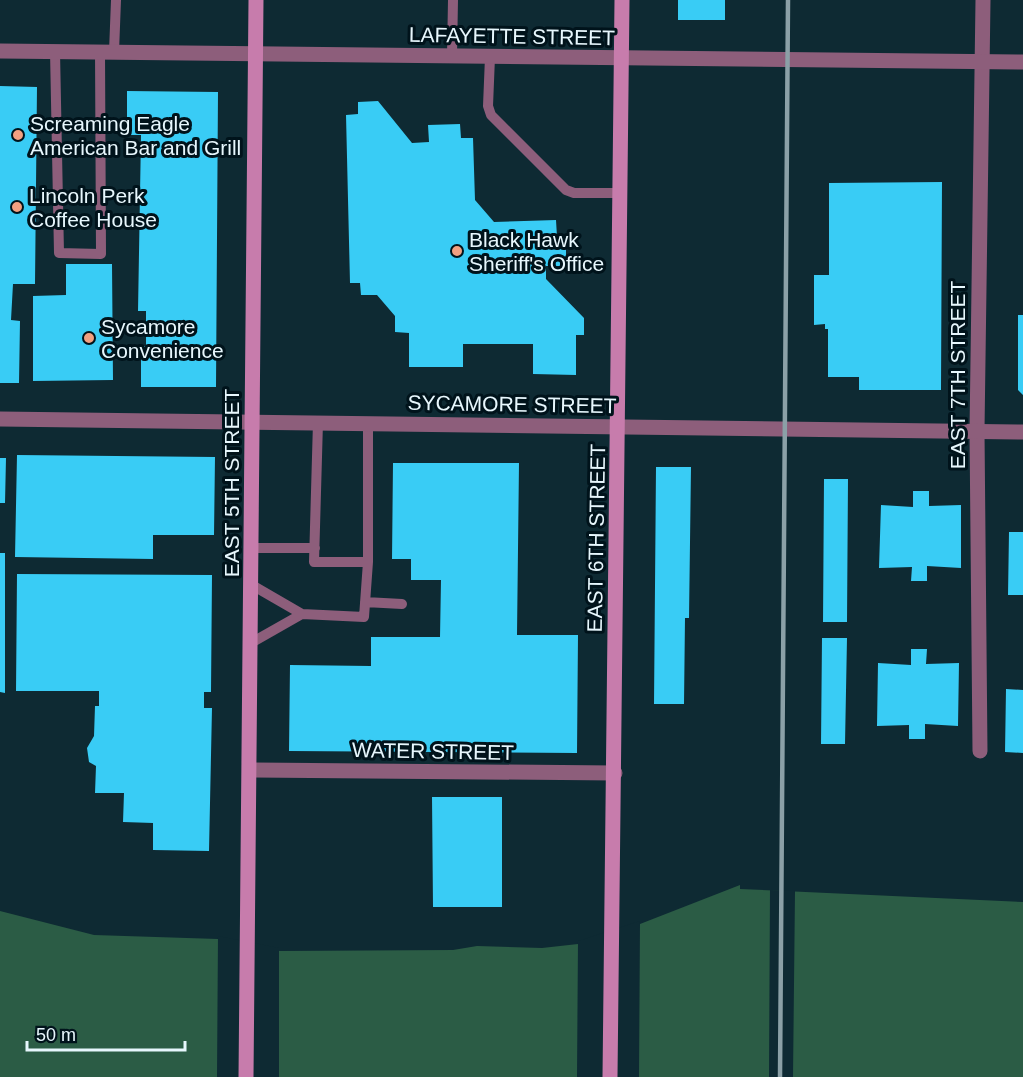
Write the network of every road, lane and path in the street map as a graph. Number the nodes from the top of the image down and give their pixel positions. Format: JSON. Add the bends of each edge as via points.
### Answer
{"nodes":[{"id":1,"x":116,"y":0,"type":"edge"},
{"id":2,"x":256,"y":0,"type":"edge"},
{"id":3,"x":453,"y":0,"type":"edge"},
{"id":4,"x":622,"y":0,"type":"edge"},
{"id":5,"x":983,"y":0,"type":"edge"},
{"id":6,"x":0,"y":51,"type":"edge"},
{"id":7,"x":55,"y":51,"type":"junction"},
{"id":8,"x":107,"y":52,"type":"junction"},
{"id":9,"x":255,"y":54,"type":"junction"},
{"id":10,"x":453,"y":56,"type":"junction"},
{"id":11,"x":490,"y":57,"type":"junction"},
{"id":12,"x":622,"y":58,"type":"junction"},
{"id":13,"x":982,"y":62,"type":"junction"},
{"id":14,"x":1023,"y":62,"type":"edge"},
{"id":15,"x":620,"y":193,"type":"junction"},
{"id":16,"x":0,"y":419,"type":"edge"},
{"id":17,"x":253,"y":422,"type":"junction"},
{"id":18,"x":318,"y":422,"type":"junction"},
{"id":19,"x":368,"y":423,"type":"junction"},
{"id":20,"x":619,"y":427,"type":"junction"},
{"id":21,"x":977,"y":431,"type":"junction"},
{"id":22,"x":1023,"y":432,"type":"edge"},
{"id":23,"x":252,"y":548,"type":"junction"},
{"id":24,"x":315,"y":548,"type":"junction"},
{"id":25,"x":369,"y":562,"type":"junction"},
{"id":26,"x":252,"y":585,"type":"junction"},
{"id":27,"x":365,"y":602,"type":"junction"},
{"id":28,"x":402,"y":604,"type":"dead end"},
{"id":29,"x":302,"y":614,"type":"junction"},
{"id":30,"x":251,"y":643,"type":"junction"},
{"id":31,"x":980,"y":751,"type":"dead end"},
{"id":32,"x":250,"y":770,"type":"junction"},
{"id":33,"x":615,"y":773,"type":"junction"},
{"id":34,"x":246,"y":1077,"type":"edge"},
{"id":35,"x":610,"y":1077,"type":"edge"}],
"edges":[{"from":1,"to":8,"type":"lane"},
{"from":2,"to":9,"type":"main road","name":"EAST 5TH STREET"},
{"from":3,"to":10,"type":"lane"},
{"from":4,"to":12,"type":"main road","name":"EAST 6TH STREET"},
{"from":5,"to":13,"type":"street","name":"EAST 7TH STREET"},
{"from":6,"to":7,"type":"street","name":"LAFAYETTE STREET"},
{"from":7,"to":8,"type":"street","name":"LAFAYETTE STREET"},
{"from":7,"to":8,"type":"lane","via":[[59,253],[101,254]]},
{"from":8,"to":9,"type":"street","name":"LAFAYETTE STREET"},
{"from":9,"to":10,"type":"street","name":"LAFAYETTE STREET"},
{"from":9,"to":17,"type":"main road","name":"EAST 5TH STREET"},
{"from":10,"to":11,"type":"street","name":"LAFAYETTE STREET"},
{"from":11,"to":12,"type":"street","name":"LAFAYETTE STREET"},
{"from":11,"to":15,"type":"lane","via":[[491,115],[566,189]]},
{"from":12,"to":13,"type":"street","name":"LAFAYETTE STREET"},
{"from":12,"to":15,"type":"main road","name":"EAST 6TH STREET"},
{"from":13,"to":14,"type":"street","name":"LAFAYETTE STREET"},
{"from":13,"to":21,"type":"street","name":"EAST 7TH STREET"},
{"from":15,"to":20,"type":"main road","name":"EAST 6TH STREET"},
{"from":16,"to":17,"type":"street","name":"SYCAMORE STREET"},
{"from":17,"to":18,"type":"street","name":"SYCAMORE STREET"},
{"from":17,"to":23,"type":"main road","name":"EAST 5TH STREET"},
{"from":18,"to":19,"type":"street","name":"SYCAMORE STREET"},
{"from":18,"to":24,"type":"lane"},
{"from":19,"to":20,"type":"street","name":"SYCAMORE STREET"},
{"from":19,"to":25,"type":"lane"},
{"from":20,"to":21,"type":"street","name":"SYCAMORE STREET"},
{"from":20,"to":33,"type":"main road","name":"EAST 6TH STREET"},
{"from":21,"to":22,"type":"street","name":"SYCAMORE STREET"},
{"from":21,"to":31,"type":"street","name":"EAST 7TH STREET"},
{"from":23,"to":24,"type":"lane"},
{"from":23,"to":26,"type":"main road","name":"EAST 5TH STREET"},
{"from":24,"to":25,"type":"lane","via":[[314,562]]},
{"from":25,"to":27,"type":"lane"},
{"from":26,"to":29,"type":"lane"},
{"from":26,"to":30,"type":"main road","name":"EAST 5TH STREET"},
{"from":27,"to":28,"type":"lane"},
{"from":27,"to":29,"type":"lane","via":[[364,617]]},
{"from":29,"to":30,"type":"lane"},
{"from":30,"to":32,"type":"main road","name":"EAST 5TH STREET"},
{"from":32,"to":33,"type":"street","name":"WATER STREET"},
{"from":32,"to":34,"type":"main road","name":"EAST 5TH STREET"},
{"from":33,"to":35,"type":"main road","name":"EAST 6TH STREET"}]}
